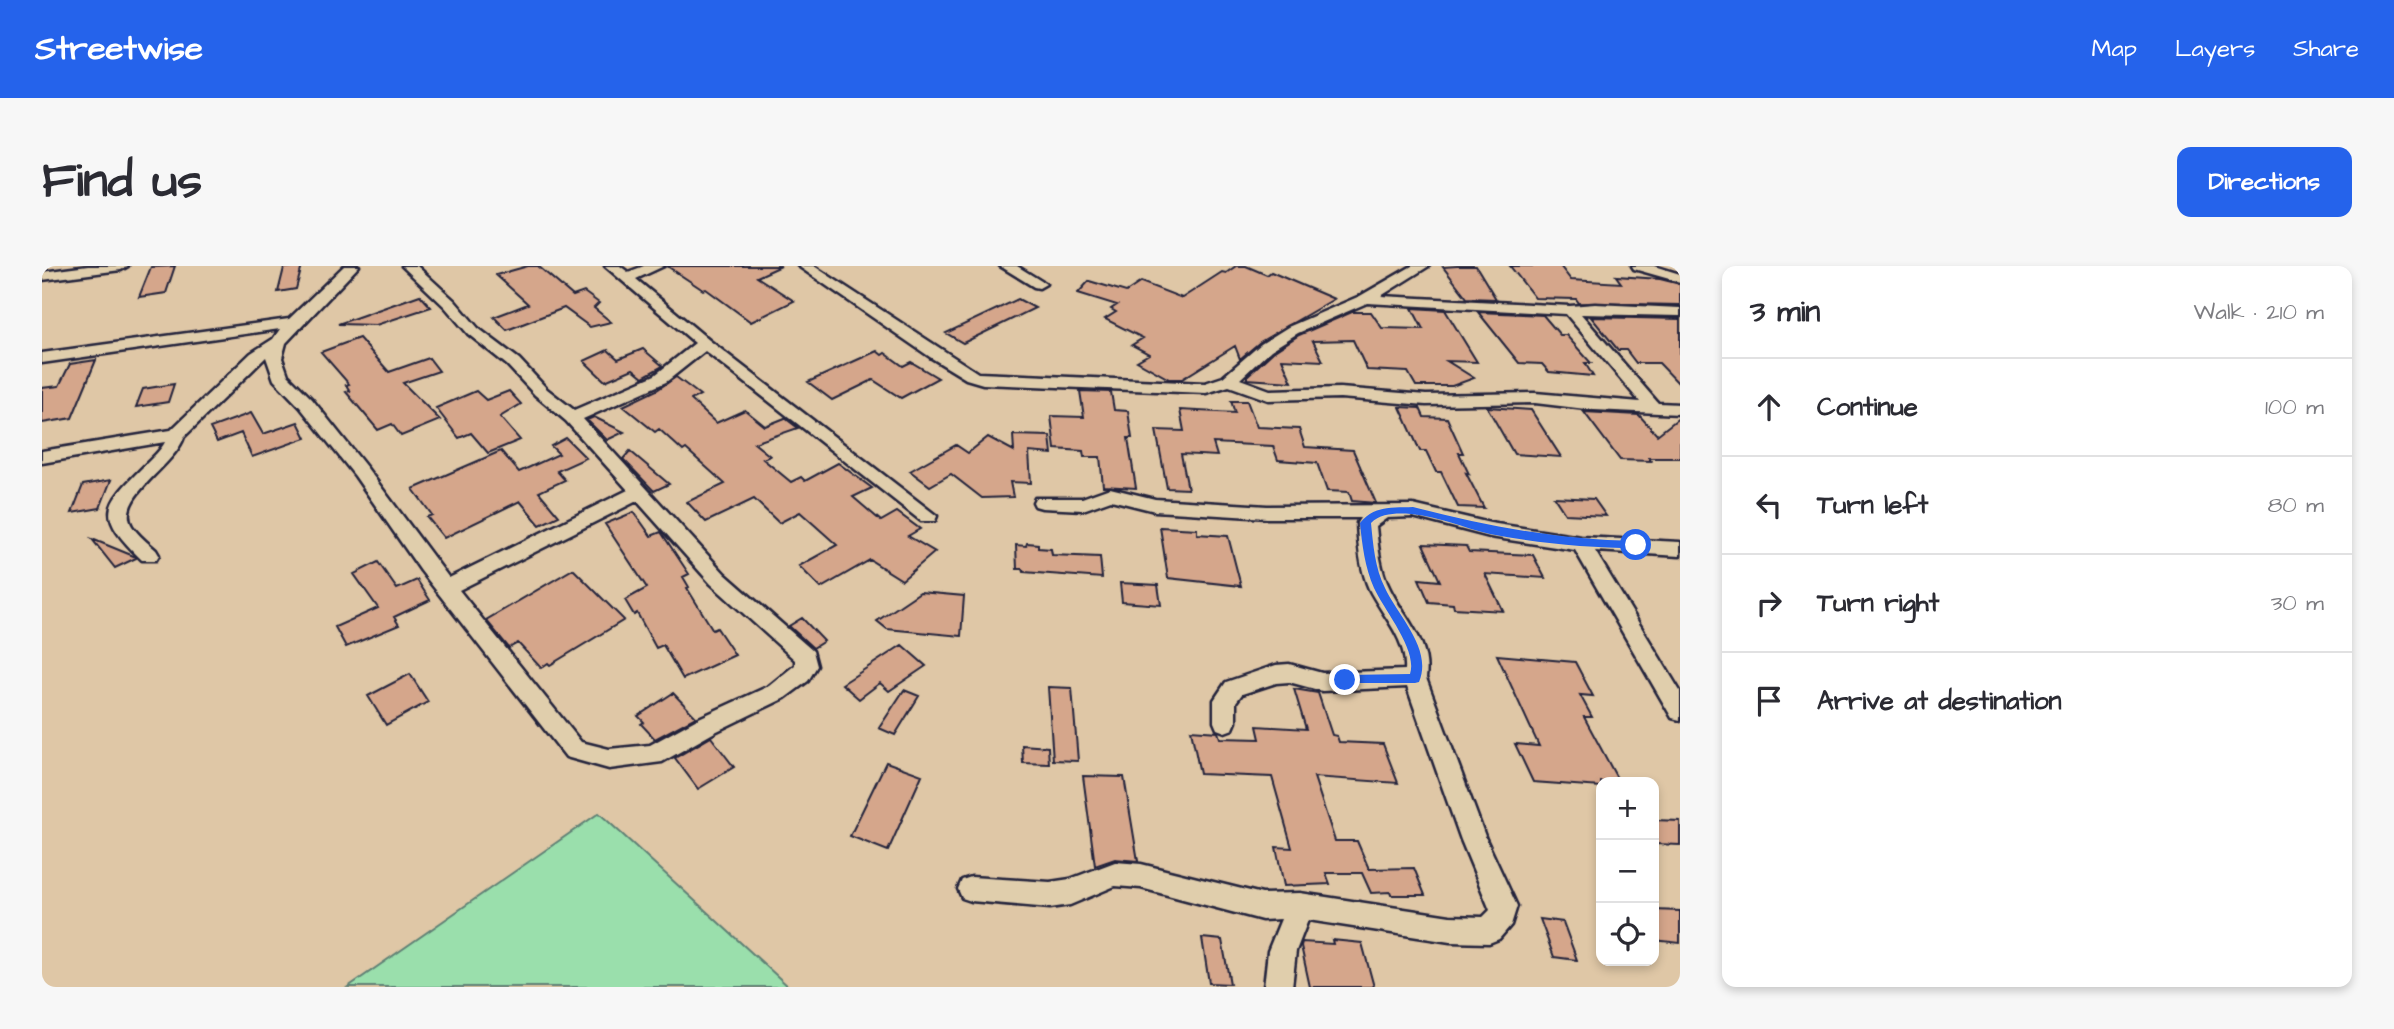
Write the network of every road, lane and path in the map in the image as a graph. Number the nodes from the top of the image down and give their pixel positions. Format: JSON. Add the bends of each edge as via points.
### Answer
{"nodes":[{"id":1,"x":121,"y":266,"type":"edge"},
{"id":2,"x":352,"y":266,"type":"edge"},
{"id":3,"x":409,"y":266,"type":"edge"},
{"id":4,"x":612,"y":266,"type":"edge"},
{"id":5,"x":657,"y":266,"type":"edge"},
{"id":6,"x":805,"y":266,"type":"edge"},
{"id":7,"x":1007,"y":266,"type":"edge"},
{"id":8,"x":1422,"y":266,"type":"edge"},
{"id":9,"x":1639,"y":266,"type":"edge"},
{"id":10,"x":42,"y":276,"type":"edge"},
{"id":11,"x":628,"y":277,"type":"junction"},
{"id":12,"x":1680,"y":278,"type":"edge"},
{"id":13,"x":1039,"y":284,"type":"dead end"},
{"id":14,"x":1365,"y":299,"type":"junction"},
{"id":15,"x":1570,"y":310,"type":"junction"},
{"id":16,"x":1680,"y":312,"type":"edge"},
{"id":17,"x":294,"y":323,"type":"junction"},
{"id":18,"x":278,"y":342,"type":"junction"},
{"id":19,"x":704,"y":343,"type":"junction"},
{"id":20,"x":42,"y":358,"type":"edge"},
{"id":21,"x":1229,"y":380,"type":"junction"},
{"id":22,"x":1653,"y":407,"type":"junction"},
{"id":23,"x":1680,"y":409,"type":"edge"},
{"id":24,"x":572,"y":417,"type":"junction"},
{"id":25,"x":176,"y":435,"type":"junction"},
{"id":26,"x":42,"y":457,"type":"edge"},
{"id":27,"x":640,"y":492,"type":"junction"},
{"id":28,"x":1042,"y":502,"type":"dead end"},
{"id":29,"x":1382,"y":512,"type":"junction"},
{"id":30,"x":928,"y":516,"type":"dead end"},
{"id":31,"x":1581,"y":544,"type":"junction"},
{"id":32,"x":1680,"y":549,"type":"edge"},
{"id":33,"x":149,"y":555,"type":"dead end"},
{"id":34,"x":446,"y":589,"type":"junction"},
{"id":35,"x":1415,"y":678,"type":"junction"},
{"id":36,"x":1680,"y":711,"type":"edge"},
{"id":37,"x":1225,"y":723,"type":"dead end"},
{"id":38,"x":971,"y":889,"type":"dead end"},
{"id":39,"x":1300,"y":906,"type":"junction"},
{"id":40,"x":1278,"y":987,"type":"edge"}],
"edges":[{"from":1,"to":10,"type":"street"},
{"from":2,"to":17,"type":"street"},
{"from":3,"to":24,"type":"street","via":[[473,331]]},
{"from":4,"to":11,"type":"street"},
{"from":5,"to":11,"type":"street"},
{"from":6,"to":21,"type":"street","via":[[936,354],[983,379],[1206,388]]},
{"from":7,"to":13,"type":"street"},
{"from":8,"to":14,"type":"street"},
{"from":9,"to":12,"type":"street"},
{"from":11,"to":19,"type":"street"},
{"from":14,"to":15,"type":"street"},
{"from":14,"to":21,"type":"street","via":[[1293,330]]},
{"from":15,"to":16,"type":"street"},
{"from":15,"to":22,"type":"street"},
{"from":17,"to":18,"type":"street"},
{"from":17,"to":20,"type":"street"},
{"from":18,"to":25,"type":"street","via":[[257,356]]},
{"from":18,"to":34,"type":"street","via":[[274,358],[280,377],[361,472]]},
{"from":19,"to":24,"type":"street","via":[[665,375]]},
{"from":19,"to":30,"type":"street"},
{"from":21,"to":22,"type":"street","via":[[1268,395],[1340,393],[1426,400],[1535,397]]},
{"from":22,"to":23,"type":"street"},
{"from":24,"to":27,"type":"street"},
{"from":25,"to":26,"type":"street"},
{"from":25,"to":33,"type":"street","via":[[172,448],[117,508],[125,531]]},
{"from":27,"to":34,"type":"street"},
{"from":27,"to":34,"type":"street","via":[[718,579],[805,657],[806,667],[800,675],[777,692],[654,755],[610,759],[589,754],[574,750]]},
{"from":28,"to":29,"type":"street","via":[[1083,504],[1110,494],[1166,507]]},
{"from":29,"to":31,"type":"street","via":[[1413,511],[1490,530]]},
{"from":29,"to":35,"type":"street","via":[[1366,523],[1368,547],[1378,586],[1417,659]]},
{"from":31,"to":32,"type":"street"},
{"from":31,"to":36,"type":"street"},
{"from":35,"to":37,"type":"street","via":[[1322,682],[1276,674],[1234,688],[1225,700]]},
{"from":35,"to":39,"type":"street","via":[[1474,840],[1504,906],[1502,916],[1489,930],[1450,929]]},
{"from":38,"to":39,"type":"street","via":[[1050,895],[1115,874],[1141,876],[1262,906]]},
{"from":39,"to":40,"type":"street","via":[[1282,951]]}]}
